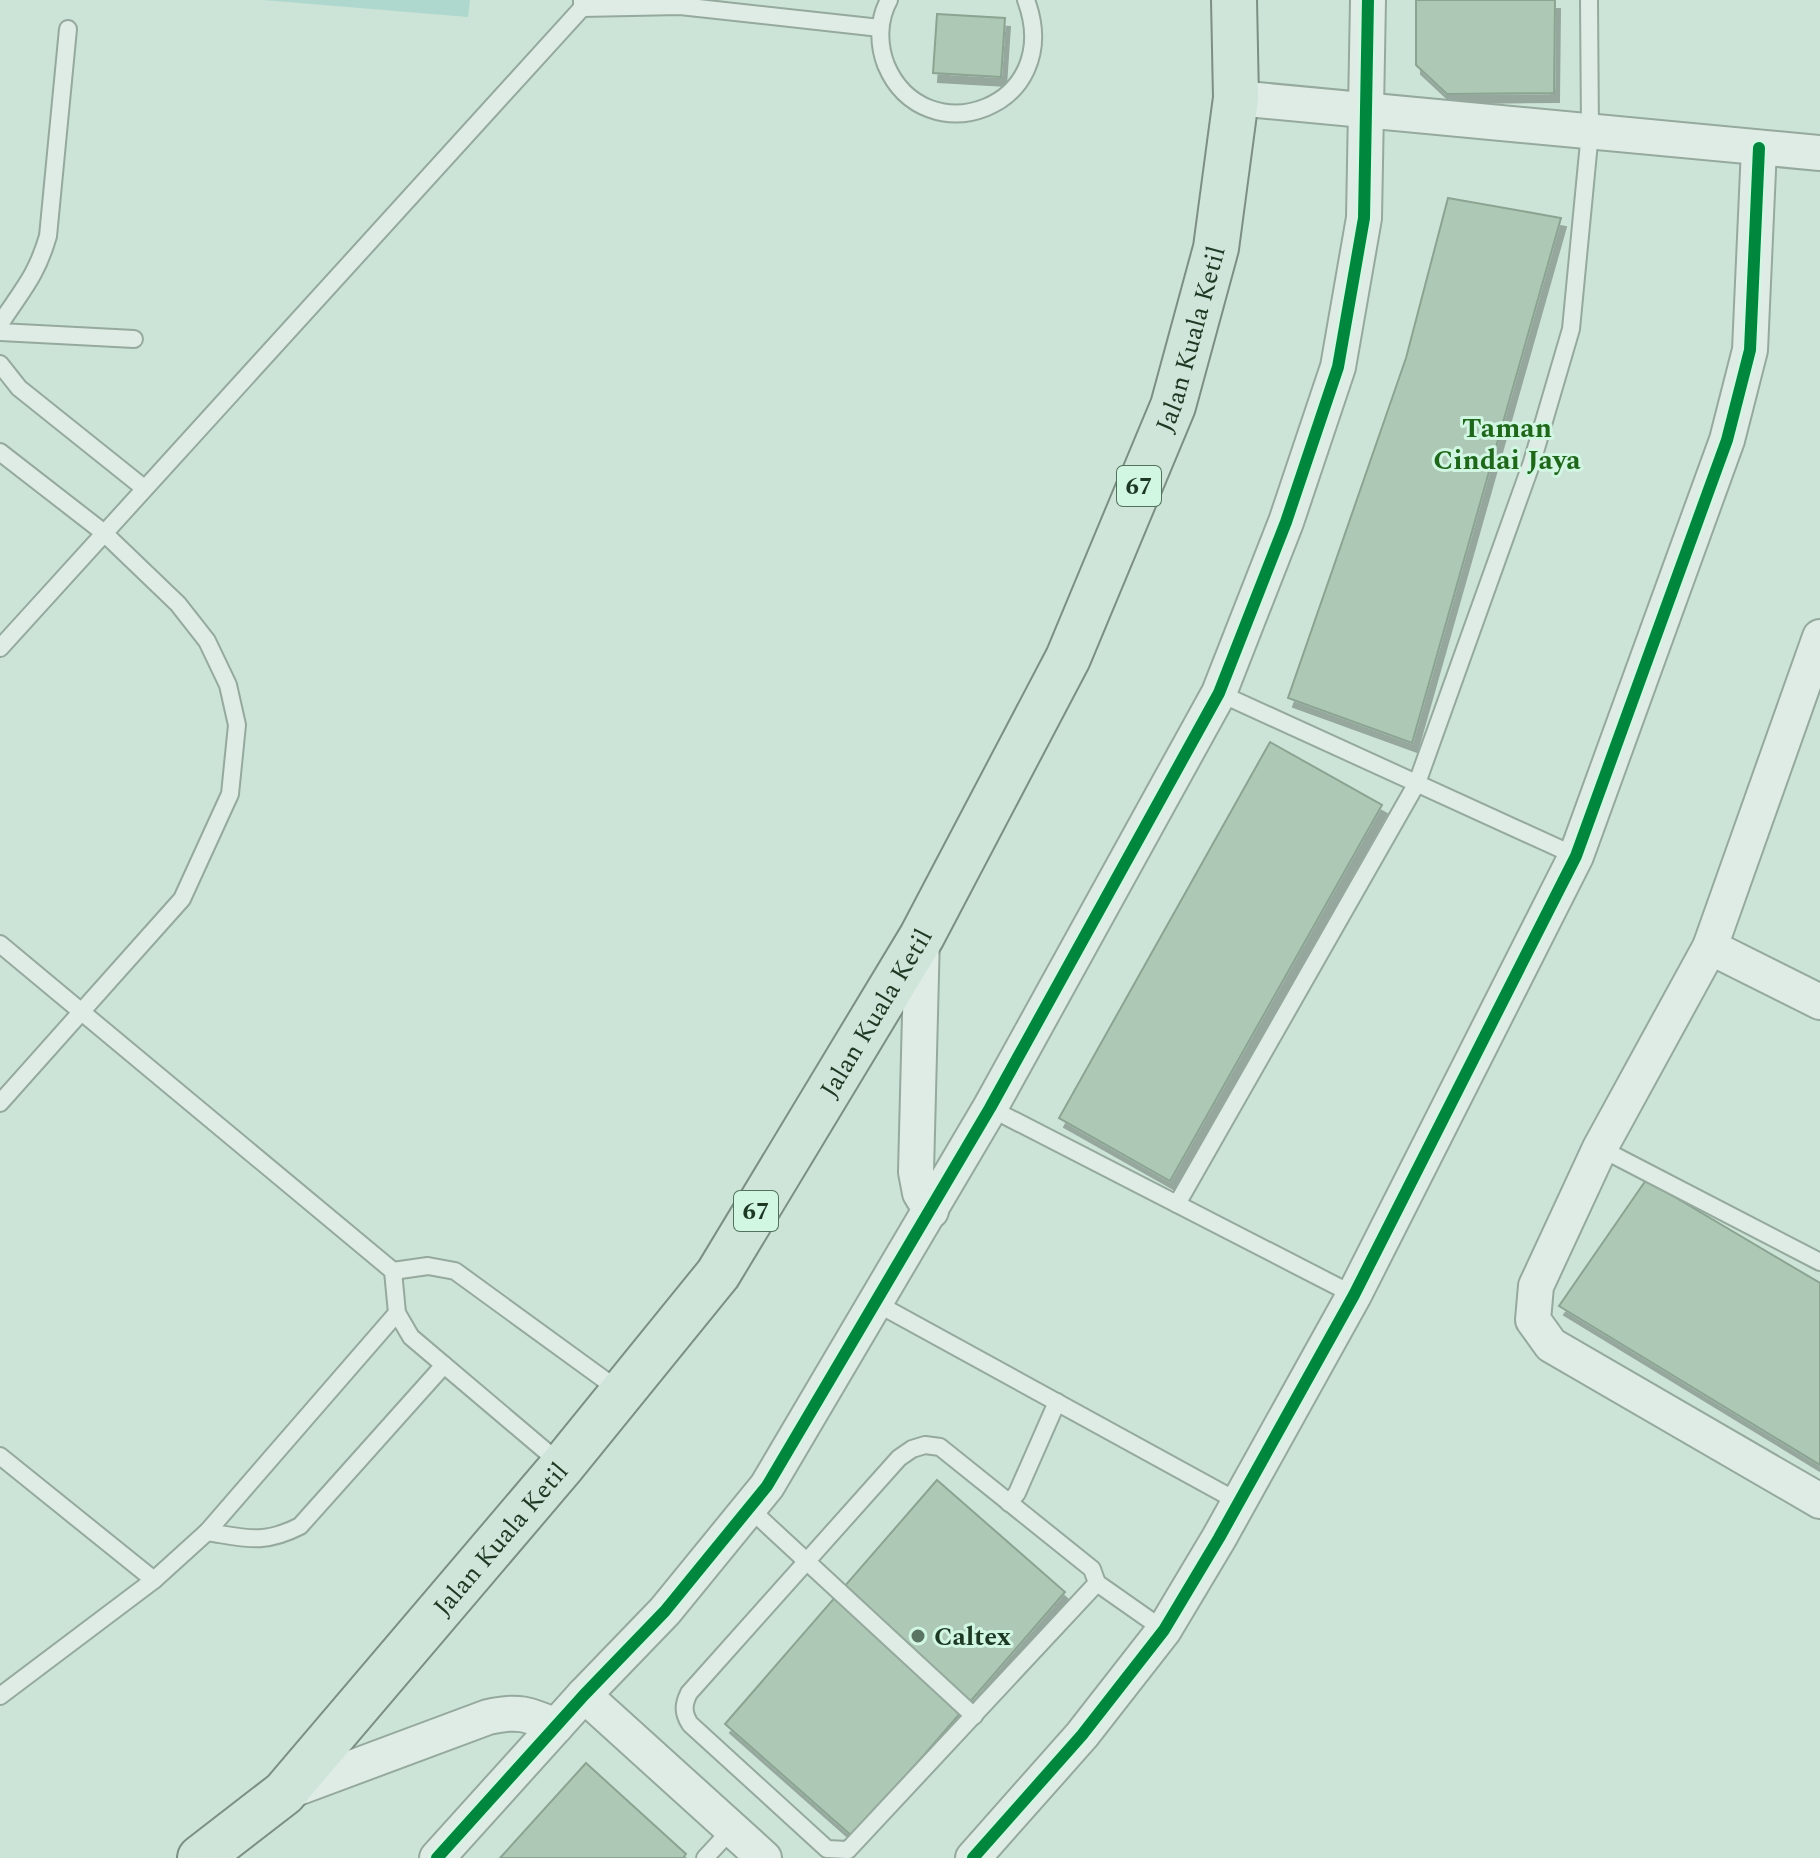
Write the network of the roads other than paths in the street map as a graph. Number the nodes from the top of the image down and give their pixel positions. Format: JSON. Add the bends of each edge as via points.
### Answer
{"nodes":[{"id":1,"x":889,"y":0,"type":"edge"},
{"id":2,"x":1026,"y":0,"type":"edge"},
{"id":3,"x":1234,"y":0,"type":"edge"},
{"id":4,"x":1368,"y":0,"type":"edge"},
{"id":5,"x":1589,"y":0,"type":"edge"},
{"id":6,"x":582,"y":4,"type":"edge"},
{"id":7,"x":880,"y":28,"type":"junction"},
{"id":8,"x":68,"y":29,"type":"dead end"},
{"id":9,"x":1236,"y":98,"type":"junction"},
{"id":10,"x":1368,"y":110,"type":"junction"},
{"id":11,"x":1590,"y":132,"type":"junction"},
{"id":12,"x":1759,"y":148,"type":"junction"},
{"id":13,"x":1820,"y":153,"type":"edge"},
{"id":14,"x":0,"y":324,"type":"edge"},
{"id":15,"x":0,"y":332,"type":"edge"},
{"id":16,"x":134,"y":339,"type":"dead end"},
{"id":17,"x":0,"y":364,"type":"edge"},
{"id":18,"x":0,"y":452,"type":"edge"},
{"id":19,"x":144,"y":488,"type":"junction"},
{"id":20,"x":103,"y":532,"type":"junction"},
{"id":21,"x":1820,"y":637,"type":"edge"},
{"id":22,"x":0,"y":648,"type":"edge"},
{"id":23,"x":1219,"y":693,"type":"junction"},
{"id":24,"x":1417,"y":783,"type":"junction"},
{"id":25,"x":1576,"y":856,"type":"junction"},
{"id":26,"x":922,"y":936,"type":"junction"},
{"id":27,"x":0,"y":944,"type":"edge"},
{"id":28,"x":1710,"y":947,"type":"junction"},
{"id":29,"x":1820,"y":1002,"type":"edge"},
{"id":30,"x":82,"y":1013,"type":"junction"},
{"id":31,"x":0,"y":1103,"type":"edge"},
{"id":32,"x":990,"y":1108,"type":"junction"},
{"id":33,"x":1600,"y":1148,"type":"junction"},
{"id":34,"x":1177,"y":1204,"type":"junction"},
{"id":35,"x":931,"y":1211,"type":"junction"},
{"id":36,"x":1820,"y":1262,"type":"edge"},
{"id":37,"x":393,"y":1271,"type":"junction"},
{"id":38,"x":1354,"y":1295,"type":"junction"},
{"id":39,"x":876,"y":1303,"type":"junction"},
{"id":40,"x":397,"y":1313,"type":"junction"},
{"id":41,"x":444,"y":1365,"type":"junction"},
{"id":42,"x":621,"y":1393,"type":"junction"},
{"id":43,"x":1057,"y":1402,"type":"junction"},
{"id":44,"x":0,"y":1456,"type":"edge"},
{"id":45,"x":563,"y":1465,"type":"junction"},
{"id":46,"x":1237,"y":1501,"type":"junction"},
{"id":47,"x":1820,"y":1501,"type":"edge"},
{"id":48,"x":1009,"y":1503,"type":"junction"},
{"id":49,"x":749,"y":1508,"type":"junction"},
{"id":50,"x":207,"y":1532,"type":"junction"},
{"id":51,"x":807,"y":1562,"type":"junction"},
{"id":52,"x":154,"y":1580,"type":"junction"},
{"id":53,"x":1097,"y":1583,"type":"junction"},
{"id":54,"x":1164,"y":1630,"type":"junction"},
{"id":55,"x":584,"y":1695,"type":"junction"},
{"id":56,"x":0,"y":1696,"type":"edge"},
{"id":57,"x":974,"y":1716,"type":"junction"},
{"id":58,"x":556,"y":1726,"type":"junction"},
{"id":59,"x":284,"y":1793,"type":"junction"},
{"id":60,"x":732,"y":1829,"type":"junction"},
{"id":61,"x":200,"y":1858,"type":"edge"},
{"id":62,"x":437,"y":1858,"type":"edge"},
{"id":63,"x":705,"y":1858,"type":"edge"},
{"id":64,"x":764,"y":1858,"type":"edge"},
{"id":65,"x":973,"y":1858,"type":"edge"}],
"edges":[{"from":1,"to":7,"type":"lane"},
{"from":2,"to":7,"type":"lane","via":[[1034,20],[1035,47],[1026,73],[999,101],[961,114],[935,111],[911,99],[893,79],[882,55]]},
{"from":3,"to":9,"type":"main road","name":"Jalan Kuala Ketil","number":"67"},
{"from":4,"to":10,"type":"street"},
{"from":5,"to":11,"type":"lane"},
{"from":6,"to":7,"type":"lane","via":[[680,6]]},
{"from":6,"to":19,"type":"lane"},
{"from":8,"to":14,"type":"lane","via":[[48,236],[30,284]]},
{"from":9,"to":10,"type":"street"},
{"from":9,"to":26,"type":"main road","name":"Jalan Kuala Ketil","number":"67","via":[[1216,248],[1173,406],[1068,658]]},
{"from":10,"to":11,"type":"street"},
{"from":10,"to":23,"type":"street","via":[[1364,218],[1338,367],[1286,522]]},
{"from":11,"to":12,"type":"street"},
{"from":11,"to":24,"type":"lane","via":[[1571,329],[1532,462]]},
{"from":12,"to":13,"type":"street"},
{"from":12,"to":25,"type":"street","via":[[1750,350],[1731,425]]},
{"from":15,"to":16,"type":"lane"},
{"from":17,"to":19,"type":"lane","via":[[19,388]]},
{"from":18,"to":20,"type":"lane"},
{"from":19,"to":20,"type":"lane"},
{"from":20,"to":22,"type":"lane"},
{"from":20,"to":30,"type":"lane","via":[[178,604],[207,641],[228,685],[237,725],[230,794],[182,899]]},
{"from":21,"to":28,"type":"street"},
{"from":23,"to":24,"type":"lane"},
{"from":23,"to":32,"type":"street"},
{"from":24,"to":25,"type":"lane"},
{"from":24,"to":34,"type":"lane"},
{"from":25,"to":38,"type":"street"},
{"from":26,"to":35,"type":"street","via":[[916,1172]]},
{"from":26,"to":42,"type":"main road","name":"Jalan Kuala Ketil","number":"67","via":[[718,1274]]},
{"from":27,"to":30,"type":"lane"},
{"from":28,"to":29,"type":"street"},
{"from":28,"to":33,"type":"street"},
{"from":30,"to":31,"type":"lane"},
{"from":30,"to":37,"type":"lane"},
{"from":32,"to":34,"type":"lane"},
{"from":32,"to":35,"type":"street"},
{"from":33,"to":36,"type":"lane"},
{"from":33,"to":47,"type":"street","via":[[1536,1286],[1533,1320],[1551,1345]]},
{"from":34,"to":38,"type":"lane"},
{"from":35,"to":39,"type":"street"},
{"from":37,"to":40,"type":"lane"},
{"from":37,"to":42,"type":"lane","via":[[428,1266],[455,1271]]},
{"from":38,"to":46,"type":"street"},
{"from":39,"to":43,"type":"lane"},
{"from":39,"to":49,"type":"street"},
{"from":40,"to":41,"type":"lane","via":[[411,1337]]},
{"from":40,"to":50,"type":"lane"},
{"from":41,"to":45,"type":"lane"},
{"from":41,"to":50,"type":"lane","via":[[300,1526],[258,1540]]},
{"from":42,"to":45,"type":"main road","name":"Jalan Kuala Ketil","number":"67"},
{"from":43,"to":46,"type":"lane"},
{"from":43,"to":48,"type":"lane"},
{"from":44,"to":52,"type":"lane"},
{"from":45,"to":59,"type":"main road","name":"Jalan Kuala Ketil","number":"67"},
{"from":46,"to":54,"type":"street"},
{"from":48,"to":51,"type":"lane","via":[[940,1447],[925,1445],[899,1458]]},
{"from":48,"to":53,"type":"lane","via":[[1092,1569]]},
{"from":49,"to":51,"type":"lane"},
{"from":49,"to":55,"type":"street","via":[[665,1611]]},
{"from":50,"to":52,"type":"lane"},
{"from":51,"to":57,"type":"lane"},
{"from":51,"to":57,"type":"lane","via":[[689,1693],[685,1715],[690,1724],[827,1849],[838,1851],[848,1850]]},
{"from":52,"to":56,"type":"lane"},
{"from":53,"to":54,"type":"lane"},
{"from":53,"to":57,"type":"lane"},
{"from":54,"to":65,"type":"street","via":[[1082,1735]]},
{"from":55,"to":58,"type":"street"},
{"from":55,"to":60,"type":"street"},
{"from":58,"to":59,"type":"street","via":[[511,1712],[488,1717]]},
{"from":58,"to":62,"type":"street"},
{"from":59,"to":61,"type":"main road","name":"Jalan Kuala Ketil","number":"67"},
{"from":60,"to":63,"type":"lane"},
{"from":60,"to":64,"type":"street"}]}
